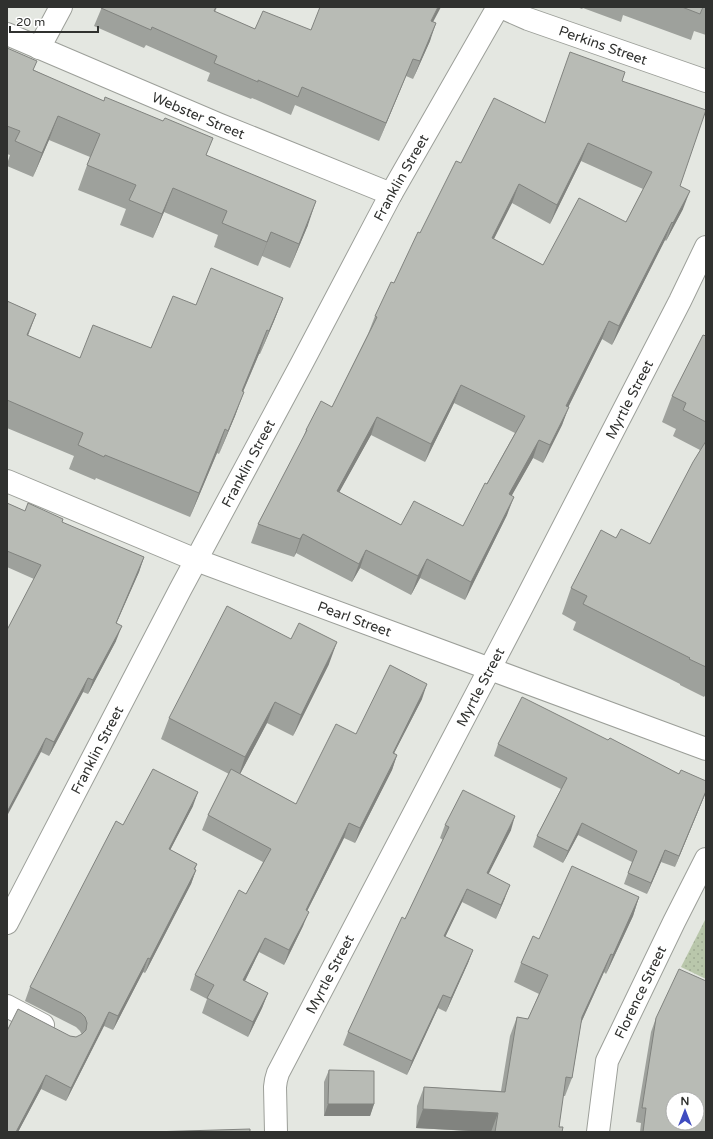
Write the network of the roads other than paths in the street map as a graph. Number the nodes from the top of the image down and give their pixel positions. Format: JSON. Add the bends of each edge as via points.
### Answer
{"nodes":[{"id":1,"x":61,"y":7,"type":"edge"},
{"id":2,"x":498,"y":7,"type":"edge"},
{"id":3,"x":501,"y":7,"type":"edge"},
{"id":4,"x":7,"y":34,"type":"edge"},
{"id":5,"x":39,"y":48,"type":"junction"},
{"id":6,"x":706,"y":81,"type":"edge"},
{"id":7,"x":391,"y":194,"type":"junction"},
{"id":8,"x":706,"y":247,"type":"edge"},
{"id":9,"x":7,"y":481,"type":"edge"},
{"id":10,"x":196,"y":560,"type":"junction"},
{"id":11,"x":490,"y":668,"type":"junction"},
{"id":12,"x":706,"y":749,"type":"edge"},
{"id":13,"x":706,"y":859,"type":"edge"},
{"id":14,"x":7,"y":924,"type":"edge"},
{"id":15,"x":7,"y":1006,"type":"edge"},
{"id":16,"x":63,"y":1035,"type":"edge"},
{"id":17,"x":276,"y":1132,"type":"edge"},
{"id":18,"x":598,"y":1132,"type":"edge"}],
"edges":[{"from":1,"to":5,"type":"street"},
{"from":2,"to":7,"type":"street","name":"Franklin Street"},
{"from":3,"to":6,"type":"street","name":"Perkins Street","via":[[528,19]]},
{"from":4,"to":5,"type":"street","name":"Webster Street"},
{"from":5,"to":7,"type":"street","name":"Webster Street"},
{"from":7,"to":10,"type":"street","name":"Franklin Street"},
{"from":8,"to":11,"type":"street","name":"Myrtle Street"},
{"from":9,"to":10,"type":"street","name":"Pearl Street"},
{"from":10,"to":11,"type":"street","name":"Pearl Street"},
{"from":10,"to":14,"type":"street","name":"Franklin Street"},
{"from":11,"to":12,"type":"street","name":"Pearl Street"},
{"from":11,"to":17,"type":"street","name":"Myrtle Street","via":[[278,1073],[275,1087]]},
{"from":13,"to":18,"type":"street","name":"Florence Street","via":[[607,1061]]},
{"from":15,"to":16,"type":"street"}]}
